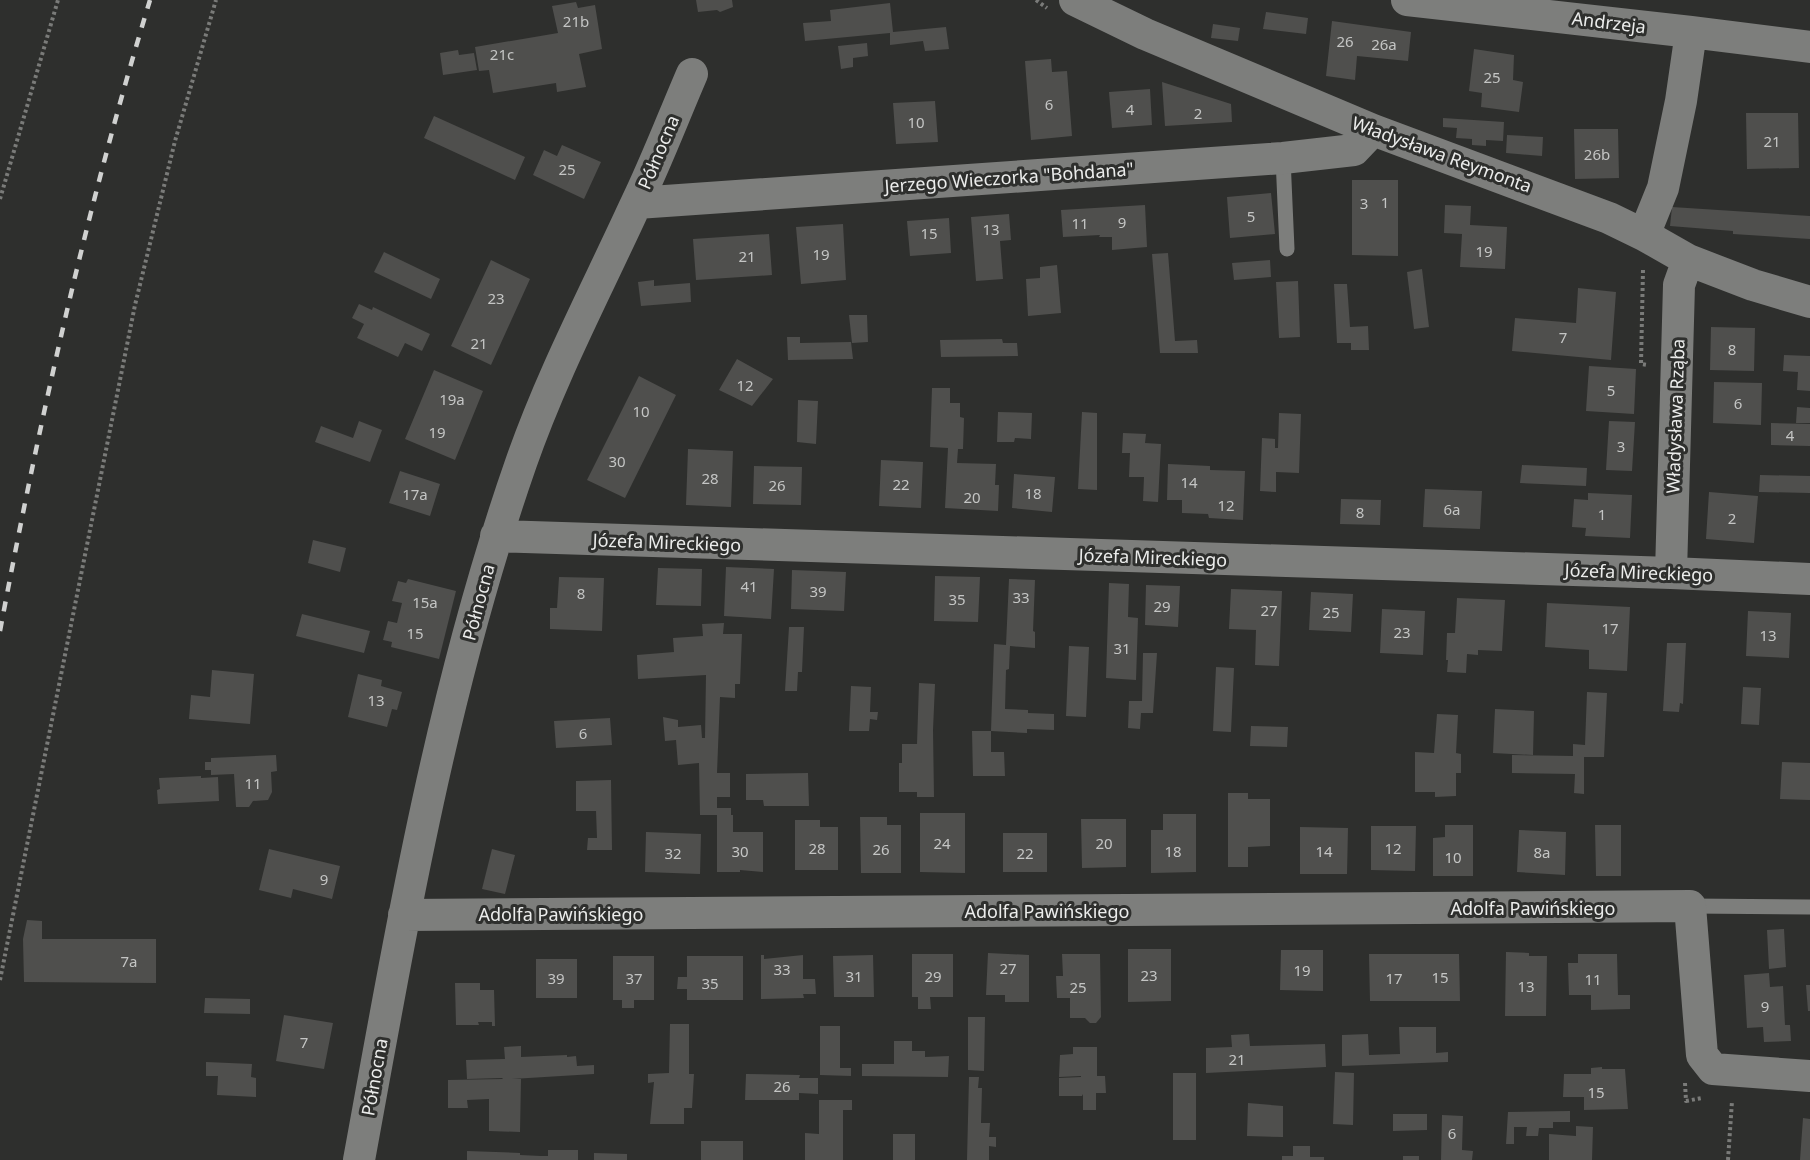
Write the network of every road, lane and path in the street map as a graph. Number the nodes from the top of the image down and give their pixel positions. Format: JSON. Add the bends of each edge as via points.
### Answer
{"nodes":[{"id":1,"x":58,"y":0,"type":"edge"},
{"id":2,"x":216,"y":0,"type":"edge"},
{"id":3,"x":1036,"y":0,"type":"edge"},
{"id":4,"x":1407,"y":0,"type":"edge"},
{"id":5,"x":1082,"y":6,"type":"edge"},
{"id":6,"x":1691,"y":32,"type":"junction"},
{"id":7,"x":1810,"y":47,"type":"edge"},
{"id":8,"x":692,"y":74,"type":"dead end"},
{"id":9,"x":1373,"y":130,"type":"junction"},
{"id":10,"x":1283,"y":158,"type":"junction"},
{"id":11,"x":0,"y":199,"type":"edge"},
{"id":12,"x":637,"y":203,"type":"junction"},
{"id":13,"x":1644,"y":235,"type":"junction"},
{"id":14,"x":1287,"y":249,"type":"dead end"},
{"id":15,"x":1688,"y":260,"type":"junction"},
{"id":16,"x":1810,"y":302,"type":"edge"},
{"id":17,"x":496,"y":536,"type":"junction"},
{"id":18,"x":1671,"y":573,"type":"junction"},
{"id":19,"x":1810,"y":579,"type":"edge"},
{"id":20,"x":1690,"y":906,"type":"junction"},
{"id":21,"x":1810,"y":907,"type":"edge"},
{"id":22,"x":404,"y":915,"type":"junction"},
{"id":23,"x":0,"y":980,"type":"edge"},
{"id":24,"x":1810,"y":1076,"type":"edge"},
{"id":25,"x":1684,"y":1077,"type":"dead end"},
{"id":26,"x":1732,"y":1092,"type":"dead end"},
{"id":27,"x":1707,"y":1097,"type":"dead end"},
{"id":28,"x":359,"y":1160,"type":"edge"},
{"id":29,"x":1728,"y":1160,"type":"edge"}],
"edges":[{"from":1,"to":11,"type":"path"},
{"from":2,"to":23,"type":"path","via":[[135,304]]},
{"from":3,"to":5,"type":"path"},
{"from":4,"to":6,"type":"street","name":"Andrzeja"},
{"from":5,"to":9,"type":"street","name":"Władysława Reymonta"},
{"from":6,"to":7,"type":"street","name":"Andrzeja"},
{"from":6,"to":13,"type":"street","via":[[1663,188]]},
{"from":8,"to":12,"type":"street","name":"Północna"},
{"from":9,"to":10,"type":"street","name":"Jerzego Wieczorka \"Bohdana\"","via":[[1354,150]]},
{"from":9,"to":13,"type":"street","name":"Władysława Reymonta","via":[[1540,191]]},
{"from":10,"to":12,"type":"street","name":"Jerzego Wieczorka \"Bohdana\""},
{"from":10,"to":14,"type":"lane"},
{"from":12,"to":17,"type":"street","name":"Północna","via":[[540,411]]},
{"from":13,"to":15,"type":"street","name":"Władysława Reymonta"},
{"from":15,"to":16,"type":"street","name":"Władysława Reymonta"},
{"from":15,"to":18,"type":"street","name":"Władysława Rząba","via":[[1679,285]]},
{"from":17,"to":18,"type":"street","name":"Józefa Mireckiego"},
{"from":17,"to":22,"type":"street","name":"Północna","via":[[452,696]]},
{"from":18,"to":19,"type":"street","name":"Józefa Mireckiego"},
{"from":20,"to":21,"type":"lane"},
{"from":20,"to":22,"type":"street","name":"Adolfa Pawińskiego"},
{"from":20,"to":24,"type":"street","via":[[1702,1055],[1713,1069]]},
{"from":22,"to":28,"type":"street","name":"Północna"},
{"from":25,"to":27,"type":"path","via":[[1686,1101]]},
{"from":26,"to":29,"type":"path"}]}
